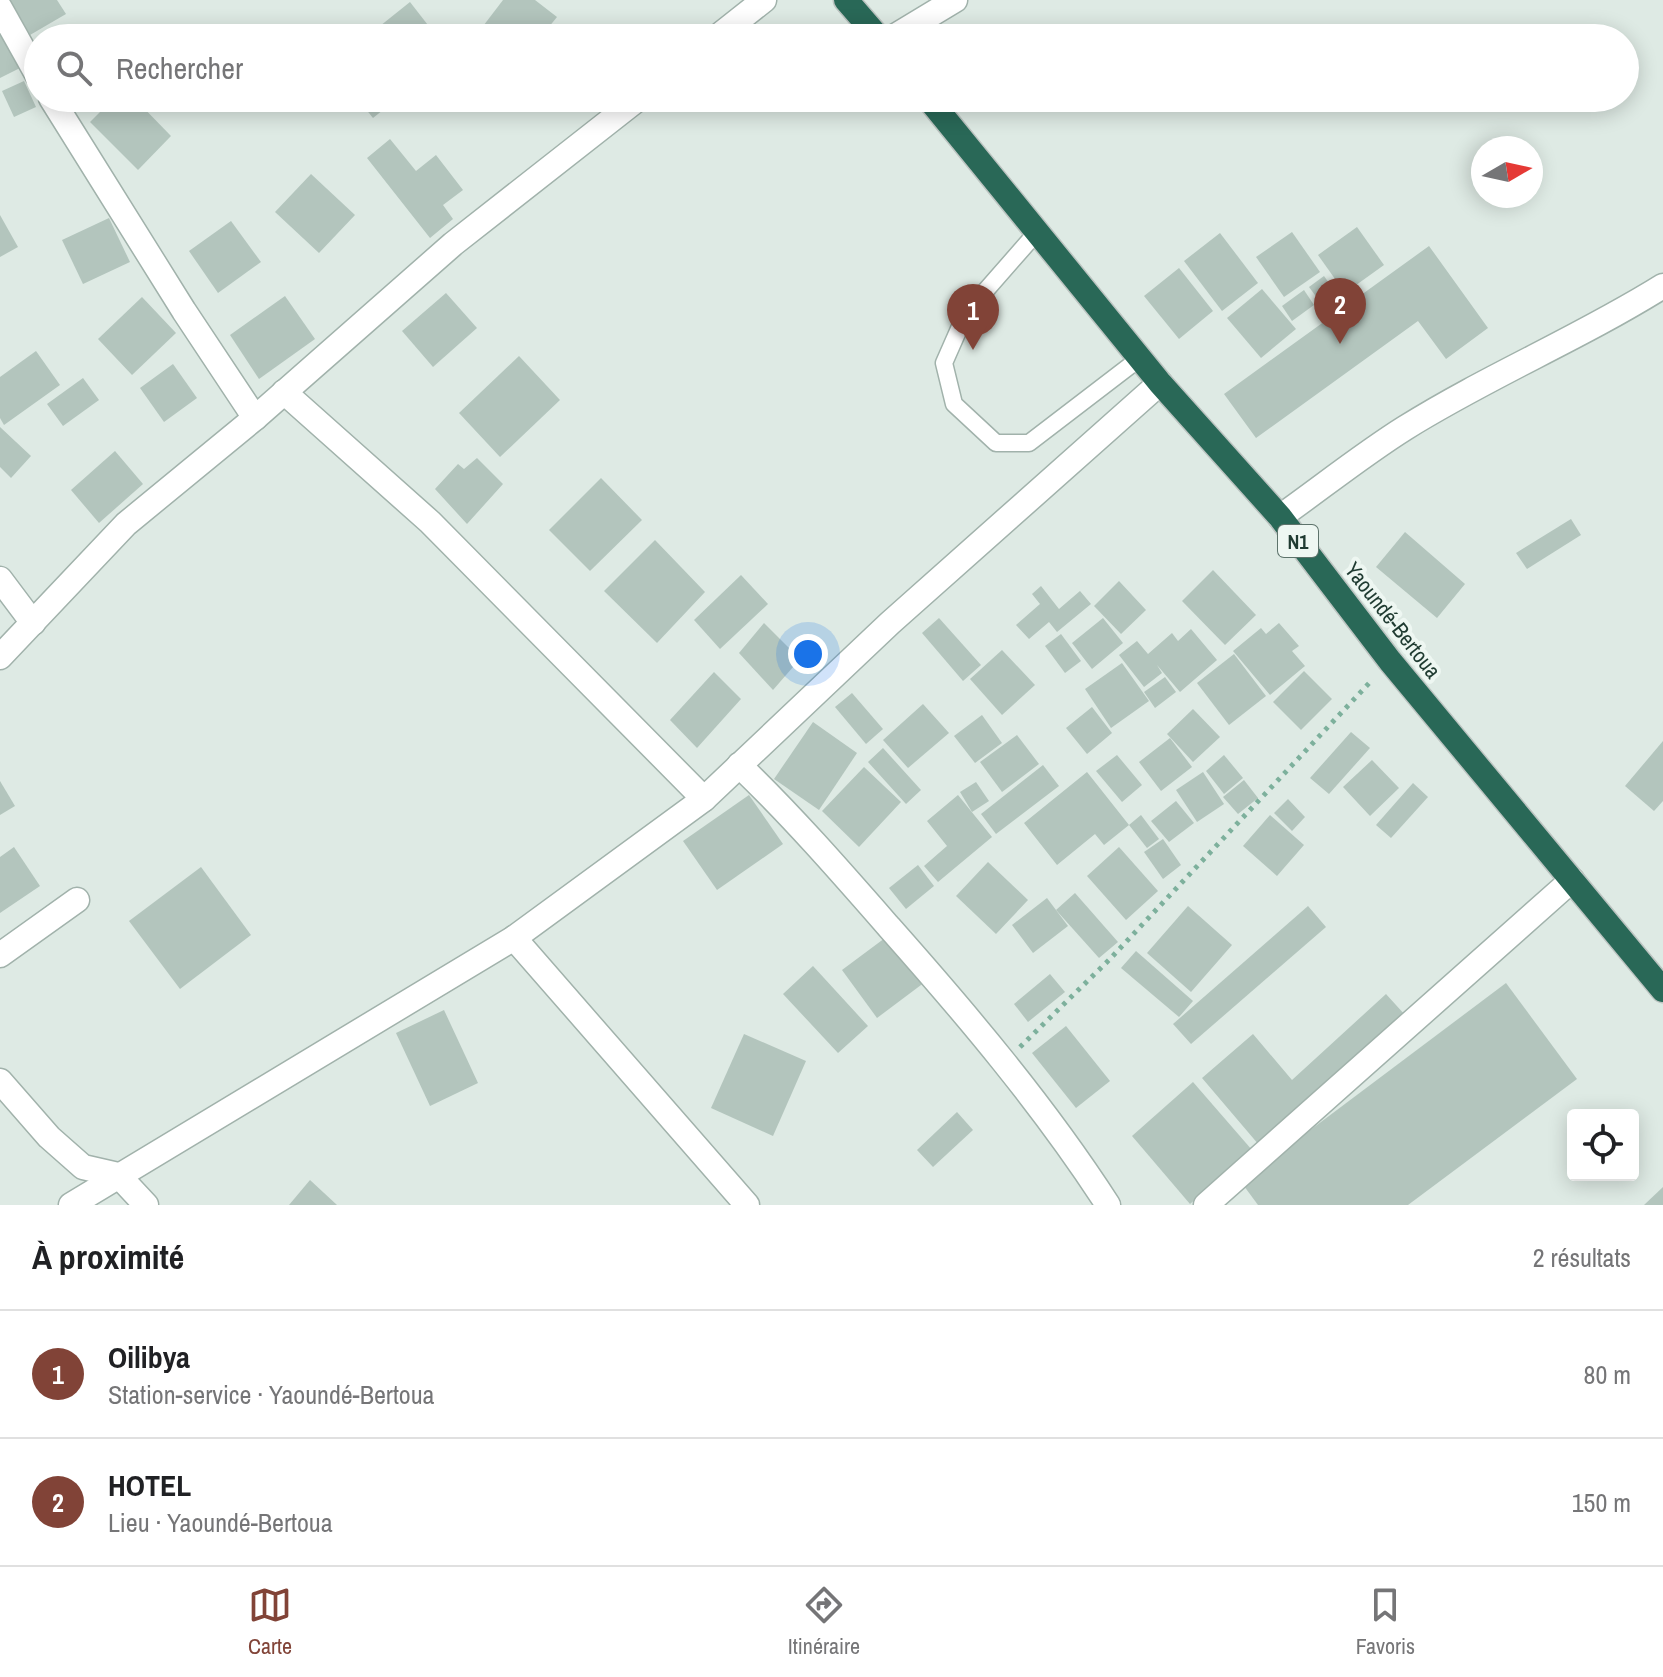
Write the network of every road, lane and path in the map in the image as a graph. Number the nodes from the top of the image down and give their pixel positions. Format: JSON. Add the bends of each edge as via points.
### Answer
{"nodes":[{"id":1,"x":764,"y":0,"type":"edge"},
{"id":2,"x":846,"y":0,"type":"edge"},
{"id":3,"x":955,"y":0,"type":"edge"},
{"id":4,"x":0,"y":8,"type":"edge"},
{"id":5,"x":734,"y":24,"type":"edge"},
{"id":6,"x":867,"y":24,"type":"edge"},
{"id":7,"x":915,"y":24,"type":"edge"},
{"id":8,"x":24,"y":51,"type":"edge"},
{"id":9,"x":60,"y":112,"type":"edge"},
{"id":10,"x":621,"y":112,"type":"edge"},
{"id":11,"x":939,"y":112,"type":"edge"},
{"id":12,"x":1037,"y":232,"type":"junction"},
{"id":13,"x":1663,"y":286,"type":"edge"},
{"id":14,"x":1140,"y":358,"type":"junction"},
{"id":15,"x":1160,"y":383,"type":"junction"},
{"id":16,"x":284,"y":392,"type":"junction"},
{"id":17,"x":255,"y":418,"type":"junction"},
{"id":18,"x":1280,"y":517,"type":"junction"},
{"id":19,"x":0,"y":579,"type":"edge"},
{"id":20,"x":33,"y":623,"type":"junction"},
{"id":21,"x":0,"y":657,"type":"edge"},
{"id":22,"x":1390,"y":661,"type":"junction"},
{"id":23,"x":739,"y":765,"type":"junction"},
{"id":24,"x":704,"y":799,"type":"junction"},
{"id":25,"x":1572,"y":880,"type":"junction"},
{"id":26,"x":77,"y":900,"type":"dead end"},
{"id":27,"x":514,"y":938,"type":"junction"},
{"id":28,"x":0,"y":955,"type":"edge"},
{"id":29,"x":1663,"y":990,"type":"edge"},
{"id":30,"x":1005,"y":1062,"type":"junction"},
{"id":31,"x":0,"y":1081,"type":"edge"},
{"id":32,"x":118,"y":1175,"type":"junction"},
{"id":33,"x":71,"y":1205,"type":"edge"},
{"id":34,"x":146,"y":1205,"type":"edge"},
{"id":35,"x":747,"y":1205,"type":"edge"},
{"id":36,"x":1108,"y":1205,"type":"edge"},
{"id":37,"x":1206,"y":1205,"type":"edge"}],
"edges":[{"from":1,"to":5,"type":"street"},
{"from":2,"to":6,"type":"highway"},
{"from":3,"to":7,"type":"street"},
{"from":4,"to":8,"type":"street"},
{"from":9,"to":17,"type":"street"},
{"from":10,"to":16,"type":"street","via":[[453,244]]},
{"from":11,"to":12,"type":"highway","name":"Yaoundé-Bertoua","number":"N1"},
{"from":12,"to":14,"type":"highway","name":"Yaoundé-Bertoua","number":"N1"},
{"from":12,"to":14,"type":"lane","via":[[966,313],[944,363],[954,404],[996,443],[1029,443]]},
{"from":13,"to":18,"type":"street","via":[[1404,428]]},
{"from":14,"to":15,"type":"highway","name":"Yaoundé-Bertoua","number":"N1"},
{"from":15,"to":18,"type":"highway","name":"Yaoundé-Bertoua","number":"N1"},
{"from":15,"to":23,"type":"street"},
{"from":16,"to":17,"type":"street"},
{"from":16,"to":24,"type":"street","via":[[430,522]]},
{"from":17,"to":20,"type":"street","via":[[126,524]]},
{"from":18,"to":22,"type":"highway","name":"Yaoundé-Bertoua","number":"N1"},
{"from":19,"to":20,"type":"street"},
{"from":20,"to":21,"type":"street"},
{"from":22,"to":25,"type":"highway","name":"Yaoundé-Bertoua","number":"N1"},
{"from":22,"to":30,"type":"path","via":[[1109,960]]},
{"from":23,"to":24,"type":"street"},
{"from":23,"to":30,"type":"street","via":[[785,809]]},
{"from":24,"to":27,"type":"street"},
{"from":25,"to":29,"type":"highway","name":"Yaoundé-Bertoua","number":"N1"},
{"from":25,"to":37,"type":"street"},
{"from":26,"to":28,"type":"street"},
{"from":27,"to":32,"type":"street"},
{"from":27,"to":35,"type":"street"},
{"from":30,"to":36,"type":"street"},
{"from":31,"to":32,"type":"street","via":[[83,1167]]},
{"from":32,"to":33,"type":"street"},
{"from":32,"to":34,"type":"street"}]}
